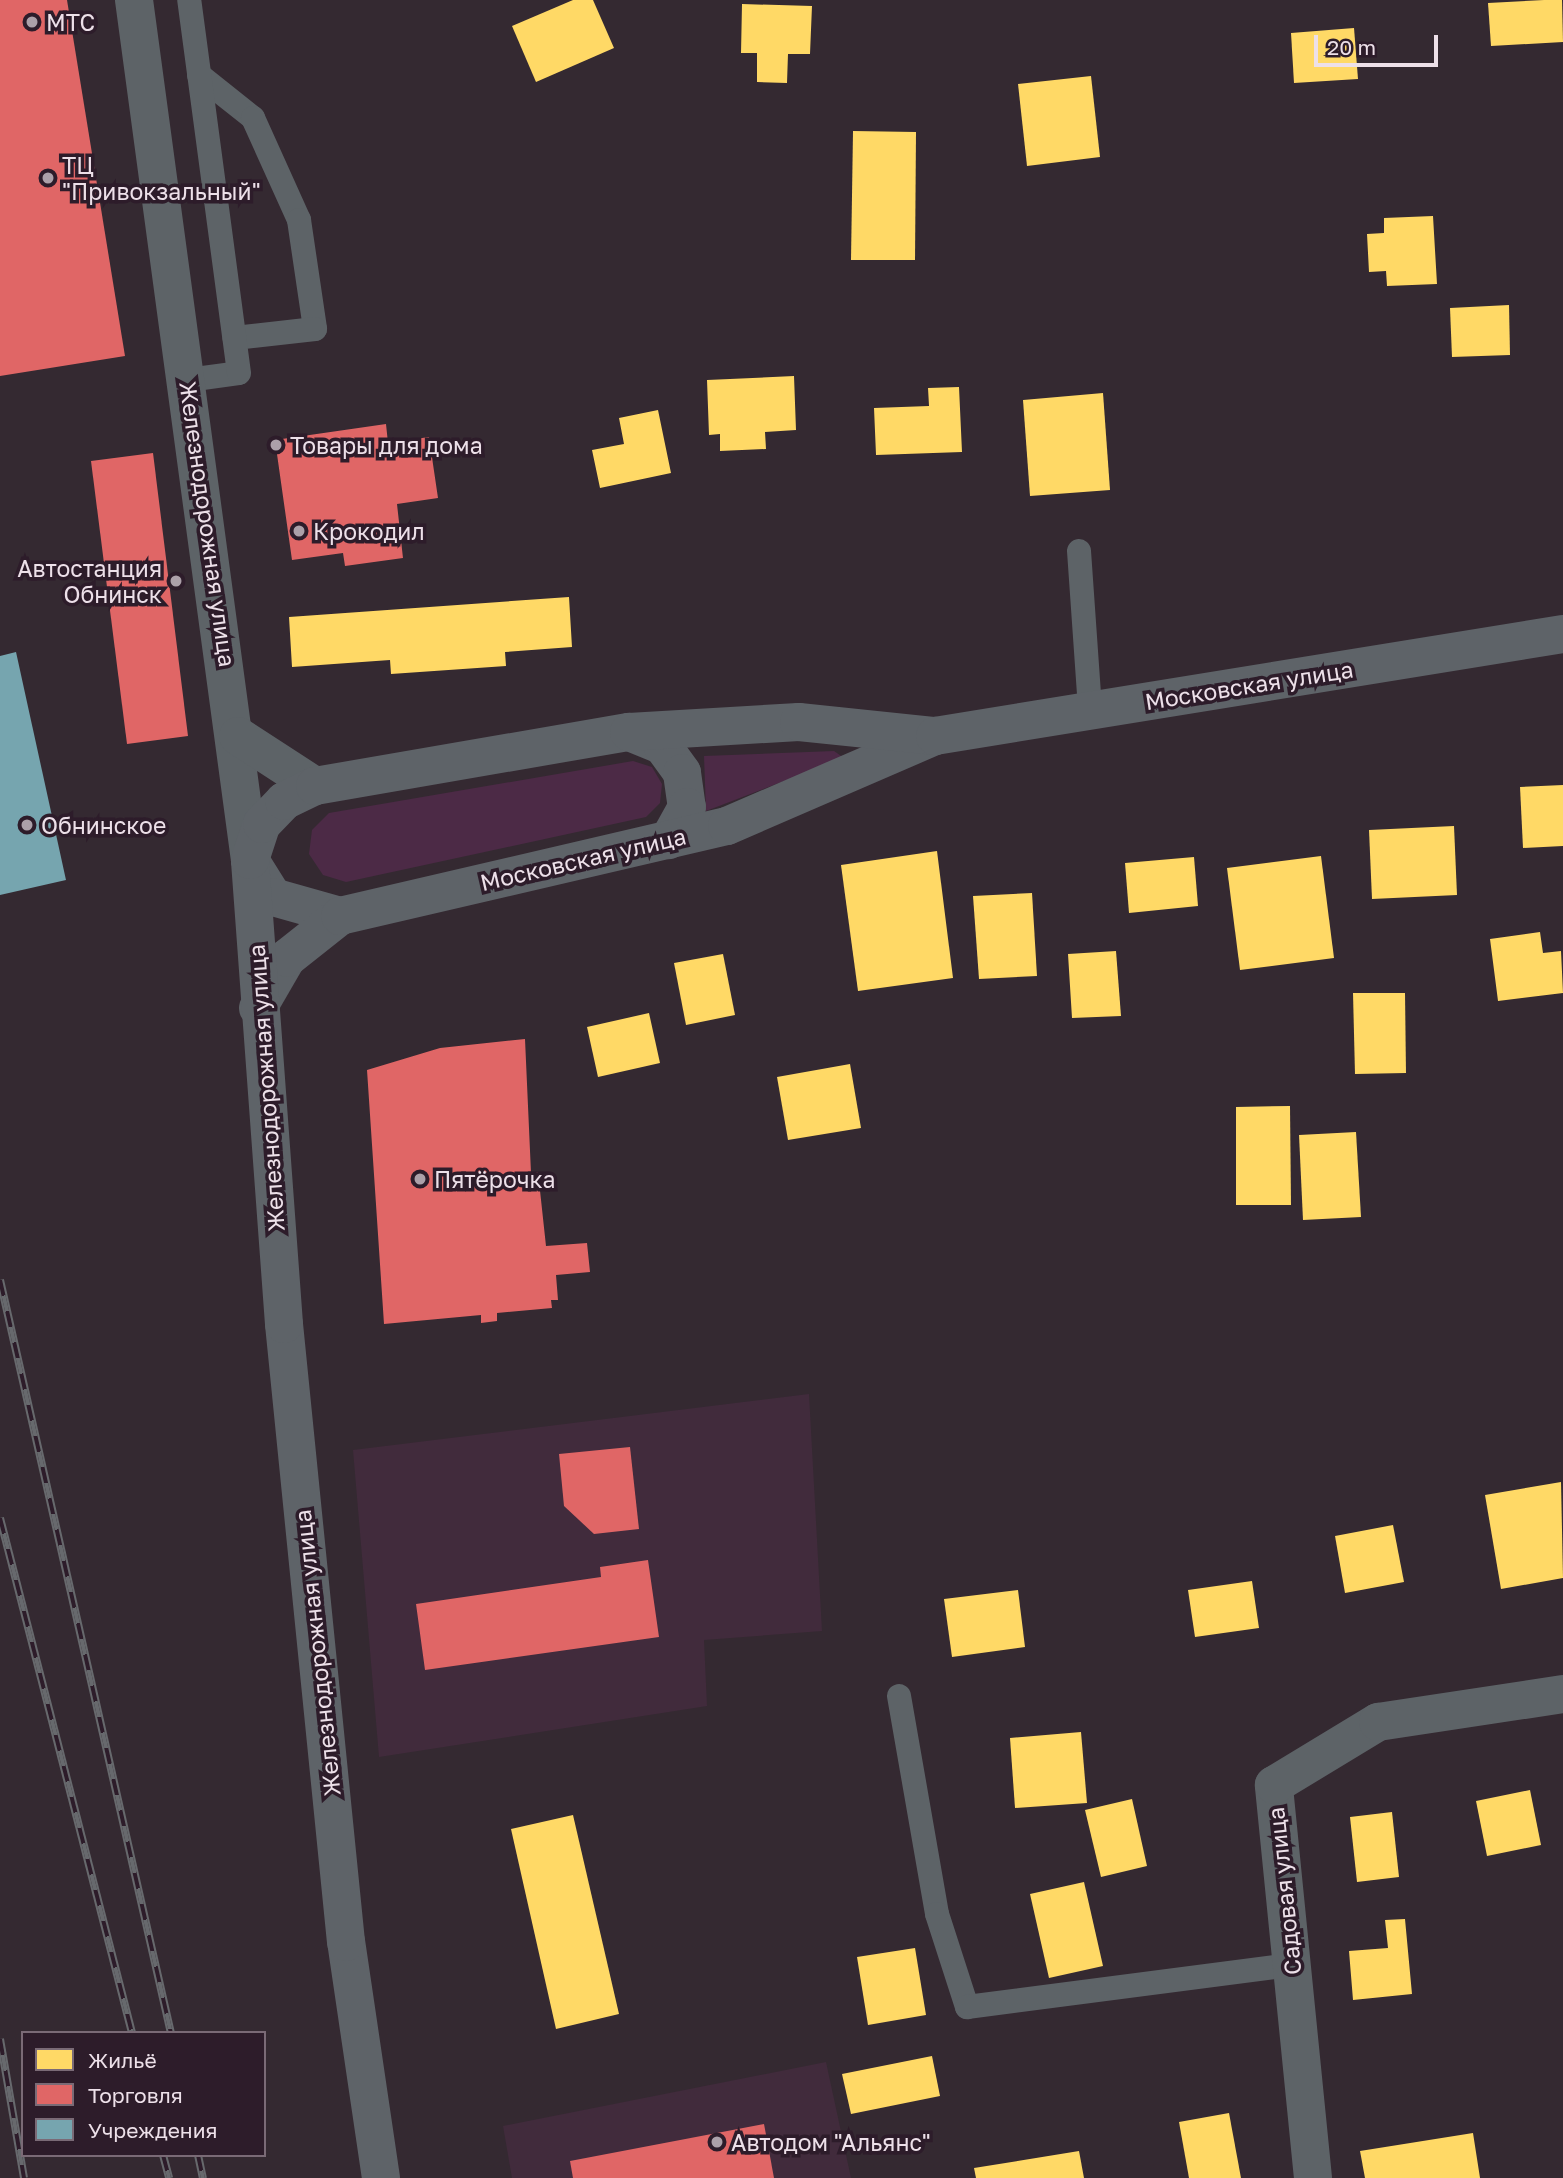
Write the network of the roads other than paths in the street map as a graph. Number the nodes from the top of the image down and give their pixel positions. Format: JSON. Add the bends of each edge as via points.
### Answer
{"nodes":[{"id":1,"x":134,"y":0,"type":"edge"},
{"id":2,"x":190,"y":0,"type":"edge"},
{"id":3,"x":200,"y":75,"type":"junction"},
{"id":4,"x":235,"y":338,"type":"junction"},
{"id":5,"x":188,"y":380,"type":"junction"},
{"id":6,"x":1079,"y":551,"type":"dead end"},
{"id":7,"x":1563,"y":634,"type":"edge"},
{"id":8,"x":1090,"y":710,"type":"junction"},
{"id":9,"x":629,"y":732,"type":"junction"},
{"id":10,"x":238,"y":736,"type":"junction"},
{"id":11,"x":935,"y":736,"type":"junction"},
{"id":12,"x":315,"y":786,"type":"junction"},
{"id":13,"x":669,"y":840,"type":"junction"},
{"id":14,"x":250,"y":860,"type":"junction"},
{"id":15,"x":340,"y":916,"type":"junction"},
{"id":16,"x":258,"y":1007,"type":"junction"},
{"id":17,"x":1563,"y":1694,"type":"edge"},
{"id":18,"x":899,"y":1696,"type":"dead end"},
{"id":19,"x":1292,"y":1965,"type":"junction"},
{"id":20,"x":382,"y":2178,"type":"edge"},
{"id":21,"x":1313,"y":2178,"type":"edge"}],
"edges":[{"from":1,"to":5,"type":"street","name":"Железнодорожная улица"},
{"from":2,"to":3,"type":"lane"},
{"from":3,"to":4,"type":"lane"},
{"from":3,"to":4,"type":"lane","via":[[253,118],[299,220],[315,329]]},
{"from":4,"to":5,"type":"lane","via":[[239,373]]},
{"from":5,"to":10,"type":"street","name":"Железнодорожная улица"},
{"from":6,"to":8,"type":"lane"},
{"from":7,"to":8,"type":"main road","name":"Московская улица"},
{"from":8,"to":11,"type":"main road","name":"Московская улица"},
{"from":9,"to":11,"type":"main road","name":"Московская улица","via":[[799,722]]},
{"from":9,"to":12,"type":"main road","name":"Московская улица"},
{"from":9,"to":13,"type":"main road","via":[[662,745],[682,773],[687,807]]},
{"from":10,"to":12,"type":"street"},
{"from":10,"to":14,"type":"street","name":"Железнодорожная улица"},
{"from":11,"to":13,"type":"main road","name":"Московская улица","via":[[789,804]]},
{"from":12,"to":14,"type":"main road","name":"Московская улица","via":[[272,812]]},
{"from":13,"to":15,"type":"main road","name":"Московская улица"},
{"from":14,"to":15,"type":"main road","via":[[273,897]]},
{"from":14,"to":16,"type":"main road","name":"Железнодорожная улица"},
{"from":15,"to":16,"type":"main road","name":"Московская улица","via":[[287,958]]},
{"from":16,"to":20,"type":"main road","name":"Железнодорожная улица","via":[[346,1942]]},
{"from":17,"to":19,"type":"street","name":"Садовая улица","via":[[1378,1723],[1274,1785]]},
{"from":18,"to":19,"type":"lane","via":[[937,1914],[967,2007]]},
{"from":19,"to":21,"type":"street","name":"Садовая улица"}]}
